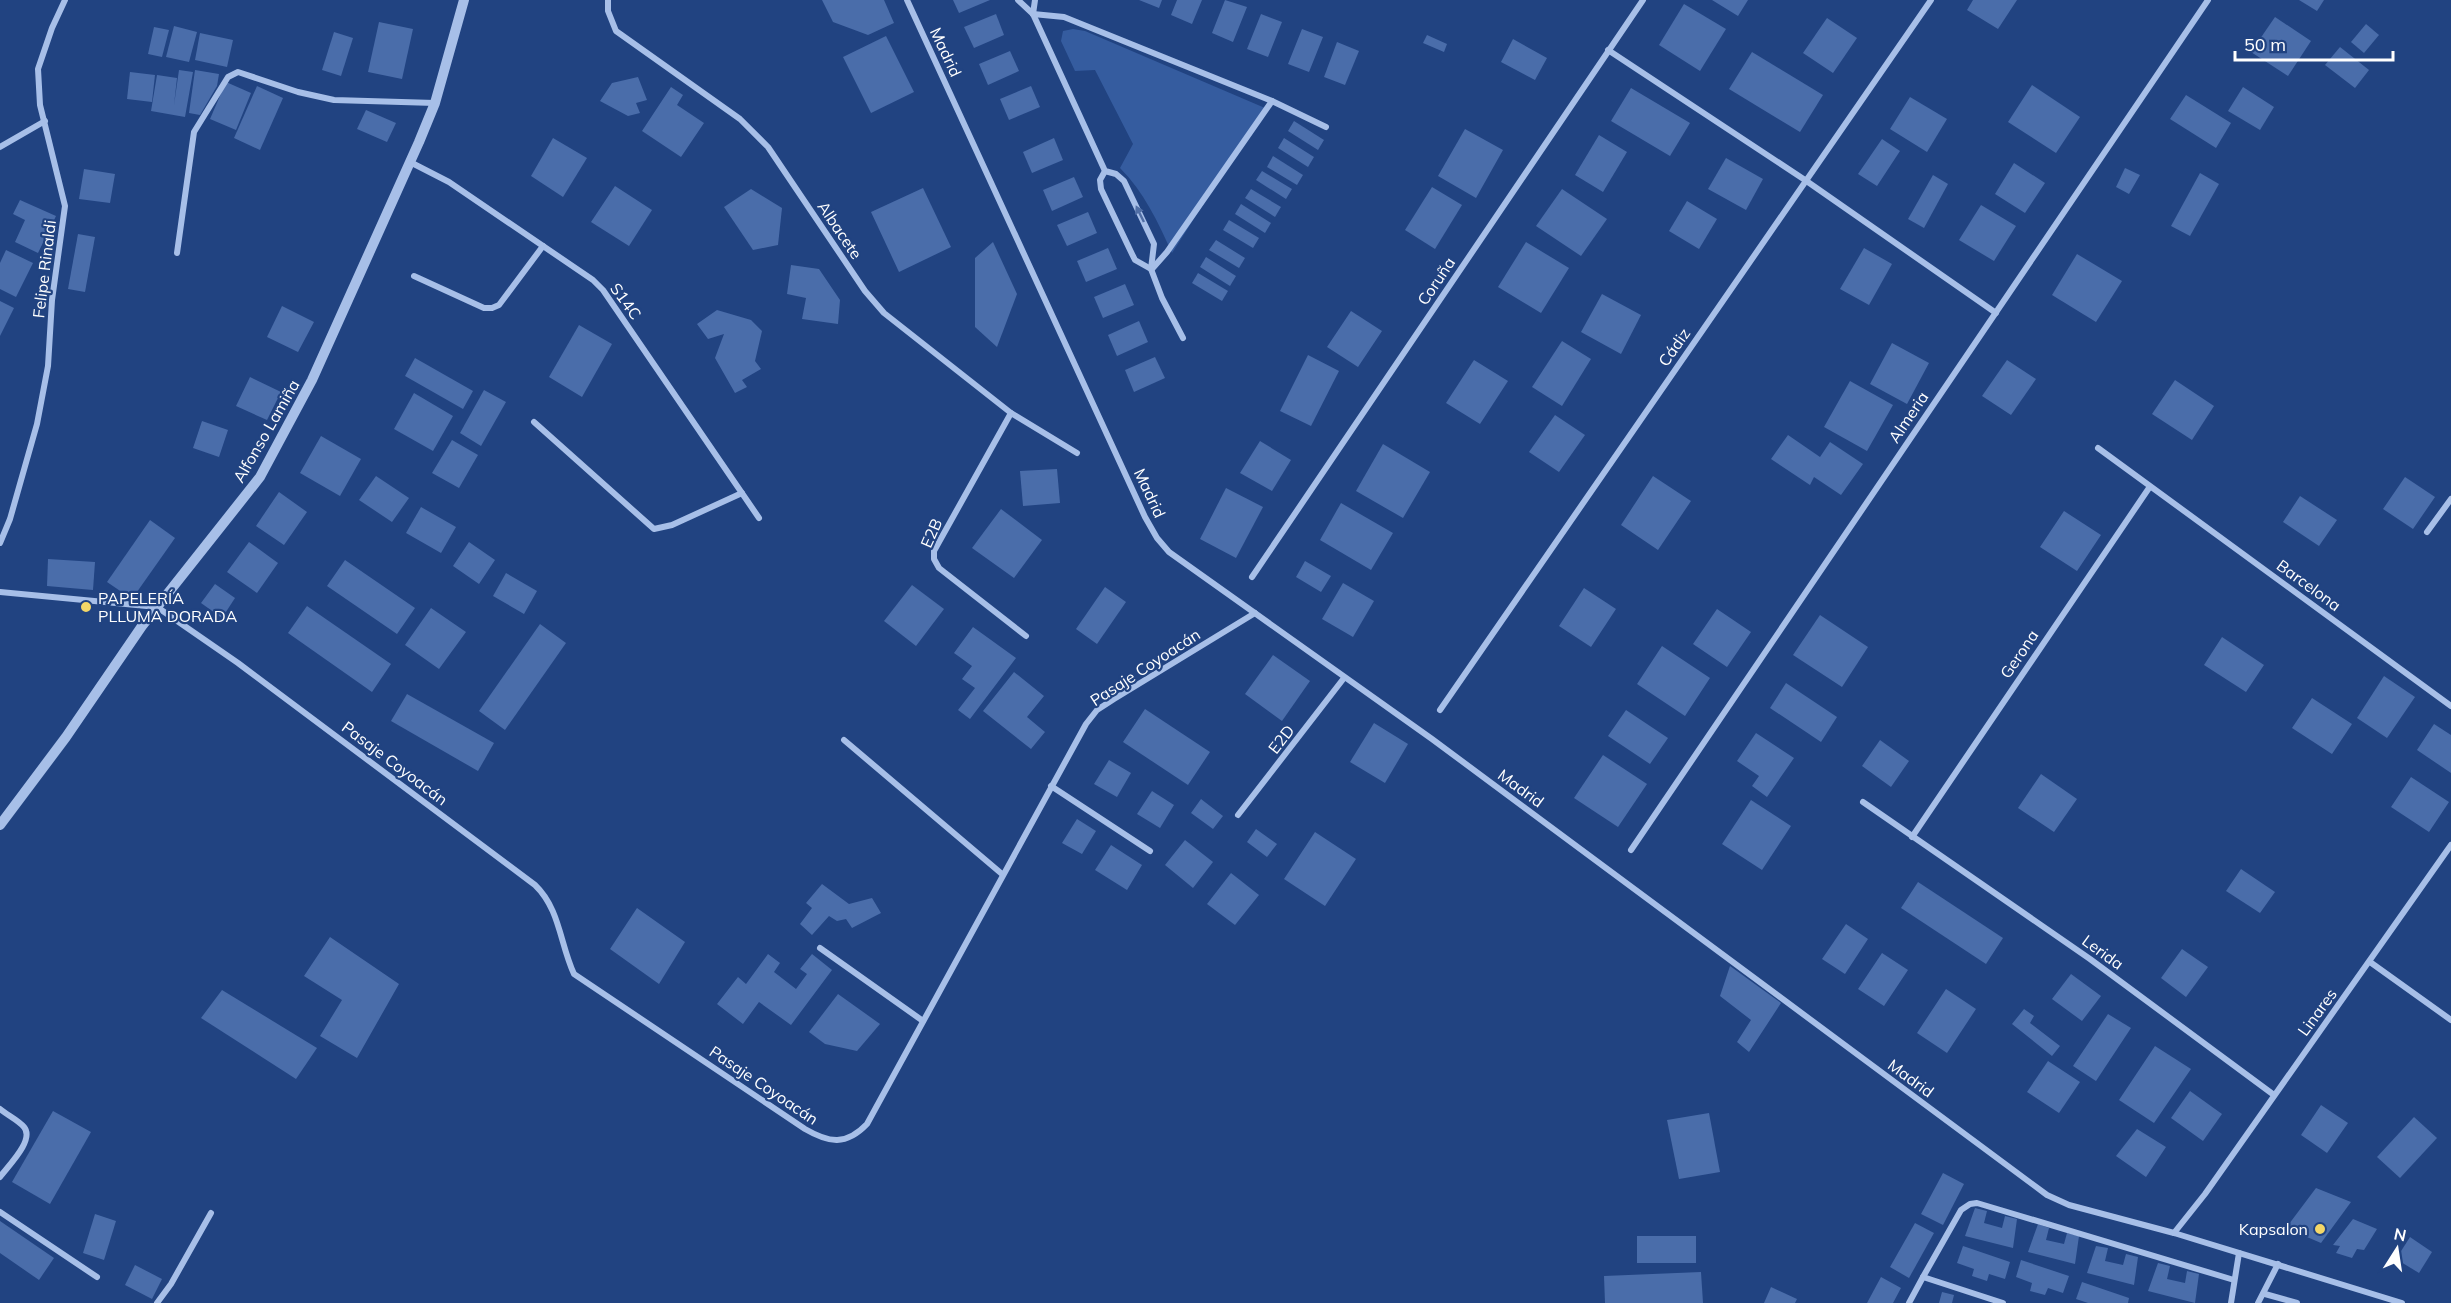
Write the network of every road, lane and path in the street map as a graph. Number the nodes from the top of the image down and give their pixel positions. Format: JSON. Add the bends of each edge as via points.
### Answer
{"nodes":[{"id":1,"x":65,"y":0,"type":"edge"},
{"id":2,"x":464,"y":0,"type":"edge"},
{"id":3,"x":608,"y":0,"type":"edge"},
{"id":4,"x":907,"y":0,"type":"edge"},
{"id":5,"x":1018,"y":0,"type":"edge"},
{"id":6,"x":1035,"y":0,"type":"edge"},
{"id":7,"x":1643,"y":0,"type":"edge"},
{"id":8,"x":1931,"y":0,"type":"edge"},
{"id":9,"x":2208,"y":0,"type":"edge"},
{"id":10,"x":1033,"y":14,"type":"junction"},
{"id":11,"x":1608,"y":50,"type":"junction"},
{"id":12,"x":1272,"y":101,"type":"junction"},
{"id":13,"x":435,"y":103,"type":"junction"},
{"id":14,"x":45,"y":121,"type":"junction"},
{"id":15,"x":1326,"y":127,"type":"dead end"},
{"id":16,"x":0,"y":147,"type":"edge"},
{"id":17,"x":410,"y":162,"type":"junction"},
{"id":18,"x":1104,"y":171,"type":"junction"},
{"id":19,"x":1805,"y":180,"type":"junction"},
{"id":20,"x":543,"y":246,"type":"junction"},
{"id":21,"x":177,"y":253,"type":"dead end"},
{"id":22,"x":1151,"y":269,"type":"junction"},
{"id":23,"x":414,"y":276,"type":"dead end"},
{"id":24,"x":1996,"y":313,"type":"junction"},
{"id":25,"x":1182,"y":338,"type":"dead end"},
{"id":26,"x":1011,"y":413,"type":"junction"},
{"id":27,"x":534,"y":422,"type":"dead end"},
{"id":28,"x":2098,"y":448,"type":"dead end"},
{"id":29,"x":1077,"y":453,"type":"dead end"},
{"id":30,"x":2149,"y":488,"type":"junction"},
{"id":31,"x":742,"y":493,"type":"junction"},
{"id":32,"x":2451,"y":499,"type":"edge"},
{"id":33,"x":759,"y":518,"type":"dead end"},
{"id":34,"x":2427,"y":532,"type":"dead end"},
{"id":35,"x":0,"y":543,"type":"edge"},
{"id":36,"x":1252,"y":577,"type":"dead end"},
{"id":37,"x":0,"y":592,"type":"edge"},
{"id":38,"x":157,"y":607,"type":"junction"},
{"id":39,"x":1255,"y":614,"type":"junction"},
{"id":40,"x":1026,"y":636,"type":"dead end"},
{"id":41,"x":1344,"y":678,"type":"junction"},
{"id":42,"x":2451,"y":706,"type":"edge"},
{"id":43,"x":1440,"y":710,"type":"dead end"},
{"id":44,"x":844,"y":741,"type":"dead end"},
{"id":45,"x":1051,"y":786,"type":"junction"},
{"id":46,"x":1863,"y":802,"type":"dead end"},
{"id":47,"x":1238,"y":815,"type":"dead end"},
{"id":48,"x":0,"y":825,"type":"edge"},
{"id":49,"x":1912,"y":837,"type":"junction"},
{"id":50,"x":2451,"y":846,"type":"edge"},
{"id":51,"x":1631,"y":850,"type":"dead end"},
{"id":52,"x":1150,"y":851,"type":"dead end"},
{"id":53,"x":1002,"y":874,"type":"junction"},
{"id":54,"x":820,"y":948,"type":"dead end"},
{"id":55,"x":2370,"y":963,"type":"junction"},
{"id":56,"x":2451,"y":1020,"type":"edge"},
{"id":57,"x":923,"y":1021,"type":"junction"},
{"id":58,"x":2274,"y":1095,"type":"junction"},
{"id":59,"x":0,"y":1109,"type":"edge"},
{"id":60,"x":0,"y":1177,"type":"edge"},
{"id":61,"x":0,"y":1212,"type":"edge"},
{"id":62,"x":211,"y":1214,"type":"dead end"},
{"id":63,"x":2175,"y":1233,"type":"junction"},
{"id":64,"x":2239,"y":1253,"type":"junction"},
{"id":65,"x":2278,"y":1264,"type":"junction"},
{"id":66,"x":97,"y":1277,"type":"dead end"},
{"id":67,"x":1923,"y":1277,"type":"junction"},
{"id":68,"x":2234,"y":1280,"type":"junction"},
{"id":69,"x":2265,"y":1294,"type":"junction"},
{"id":70,"x":157,"y":1303,"type":"edge"},
{"id":71,"x":1909,"y":1303,"type":"edge"},
{"id":72,"x":2003,"y":1303,"type":"edge"},
{"id":73,"x":2231,"y":1303,"type":"edge"},
{"id":74,"x":2258,"y":1303,"type":"edge"},
{"id":75,"x":2297,"y":1303,"type":"edge"},
{"id":76,"x":2402,"y":1303,"type":"edge"}],
"edges":[{"from":1,"to":14,"type":"street","name":"Felipe Rinaldi","via":[[38,69]]},
{"from":2,"to":13,"type":"street","name":"Alfonso Lamiña"},
{"from":3,"to":26,"type":"street","name":"Albacete","via":[[616,31],[740,119],[768,147],[884,313]]},
{"from":4,"to":39,"type":"street","name":"Madrid","via":[[1145,517],[1169,552]]},
{"from":5,"to":10,"type":"street"},
{"from":6,"to":10,"type":"street"},
{"from":7,"to":11,"type":"street","name":"Coruña"},
{"from":8,"to":19,"type":"street","name":"Cádiz"},
{"from":9,"to":24,"type":"street","name":"Almeria"},
{"from":10,"to":12,"type":"street","via":[[1064,17]]},
{"from":10,"to":18,"type":"street"},
{"from":11,"to":19,"type":"street"},
{"from":11,"to":36,"type":"street","name":"Coruña"},
{"from":12,"to":15,"type":"street"},
{"from":12,"to":22,"type":"street","via":[[1167,252]]},
{"from":13,"to":17,"type":"street","name":"Alfonso Lamiña"},
{"from":13,"to":21,"type":"street","via":[[334,100],[238,72],[228,77],[194,132]]},
{"from":14,"to":16,"type":"street"},
{"from":14,"to":35,"type":"street","name":"Felipe Rinaldi","via":[[65,206],[51,300],[48,366],[37,424]]},
{"from":17,"to":20,"type":"street","name":"S14C","via":[[449,182]]},
{"from":17,"to":38,"type":"street","name":"Alfonso Lamiña","via":[[312,380],[260,477]]},
{"from":18,"to":22,"type":"street","via":[[1101,189],[1132,254]]},
{"from":22,"to":18,"type":"street","one_way":true,"via":[[1154,244],[1124,181]]},
{"from":19,"to":24,"type":"street"},
{"from":19,"to":43,"type":"street","name":"Cádiz"},
{"from":20,"to":23,"type":"street","via":[[492,308],[484,308]]},
{"from":20,"to":31,"type":"street","name":"S14C","via":[[603,290]]},
{"from":22,"to":25,"type":"street"},
{"from":24,"to":51,"type":"street","name":"Almeria"},
{"from":26,"to":29,"type":"street","name":"Albacete"},
{"from":26,"to":40,"type":"street","name":"E2B","via":[[934,551],[934,560]]},
{"from":27,"to":31,"type":"street","via":[[654,529],[672,525]]},
{"from":28,"to":30,"type":"street","name":"Barcelona"},
{"from":30,"to":42,"type":"street","name":"Barcelona"},
{"from":30,"to":49,"type":"street","name":"Gerona"},
{"from":31,"to":33,"type":"street","name":"S14C"},
{"from":32,"to":34,"type":"street"},
{"from":37,"to":38,"type":"street"},
{"from":38,"to":48,"type":"street","name":"Alfonso Lamiña"},
{"from":38,"to":57,"type":"street","name":"Pasaje Coyoacán","via":[[535,885],[554,910],[574,974],[821,1138],[852,1138],[867,1124]]},
{"from":39,"to":41,"type":"street","name":"Madrid"},
{"from":39,"to":45,"type":"street","name":"Pasaje Coyoacán","via":[[1097,710]]},
{"from":41,"to":47,"type":"street","name":"E2D"},
{"from":41,"to":63,"type":"street","name":"Madrid","via":[[2047,1195],[2069,1205]]},
{"from":44,"to":53,"type":"street"},
{"from":45,"to":52,"type":"street"},
{"from":45,"to":53,"type":"street","name":"Pasaje Coyoacán"},
{"from":46,"to":49,"type":"street","name":"Lerida"},
{"from":49,"to":58,"type":"street","name":"Lerida","via":[[2090,959]]},
{"from":50,"to":55,"type":"street","name":"Linares"},
{"from":53,"to":57,"type":"street","name":"Pasaje Coyoacán"},
{"from":54,"to":57,"type":"street"},
{"from":55,"to":56,"type":"street"},
{"from":55,"to":58,"type":"street","name":"Linares"},
{"from":58,"to":63,"type":"street","name":"Linares"},
{"from":59,"to":60,"type":"street","via":[[25,1128],[28,1135]]},
{"from":61,"to":66,"type":"street"},
{"from":62,"to":70,"type":"street"},
{"from":63,"to":64,"type":"street","name":"Madrid"},
{"from":64,"to":65,"type":"street","name":"Madrid"},
{"from":64,"to":68,"type":"street"},
{"from":65,"to":69,"type":"street"},
{"from":65,"to":76,"type":"street","name":"Madrid"},
{"from":67,"to":68,"type":"street","via":[[1960,1210],[1977,1203]]},
{"from":67,"to":71,"type":"street"},
{"from":67,"to":72,"type":"street"},
{"from":68,"to":73,"type":"street"},
{"from":69,"to":74,"type":"street"},
{"from":69,"to":75,"type":"street"}]}
